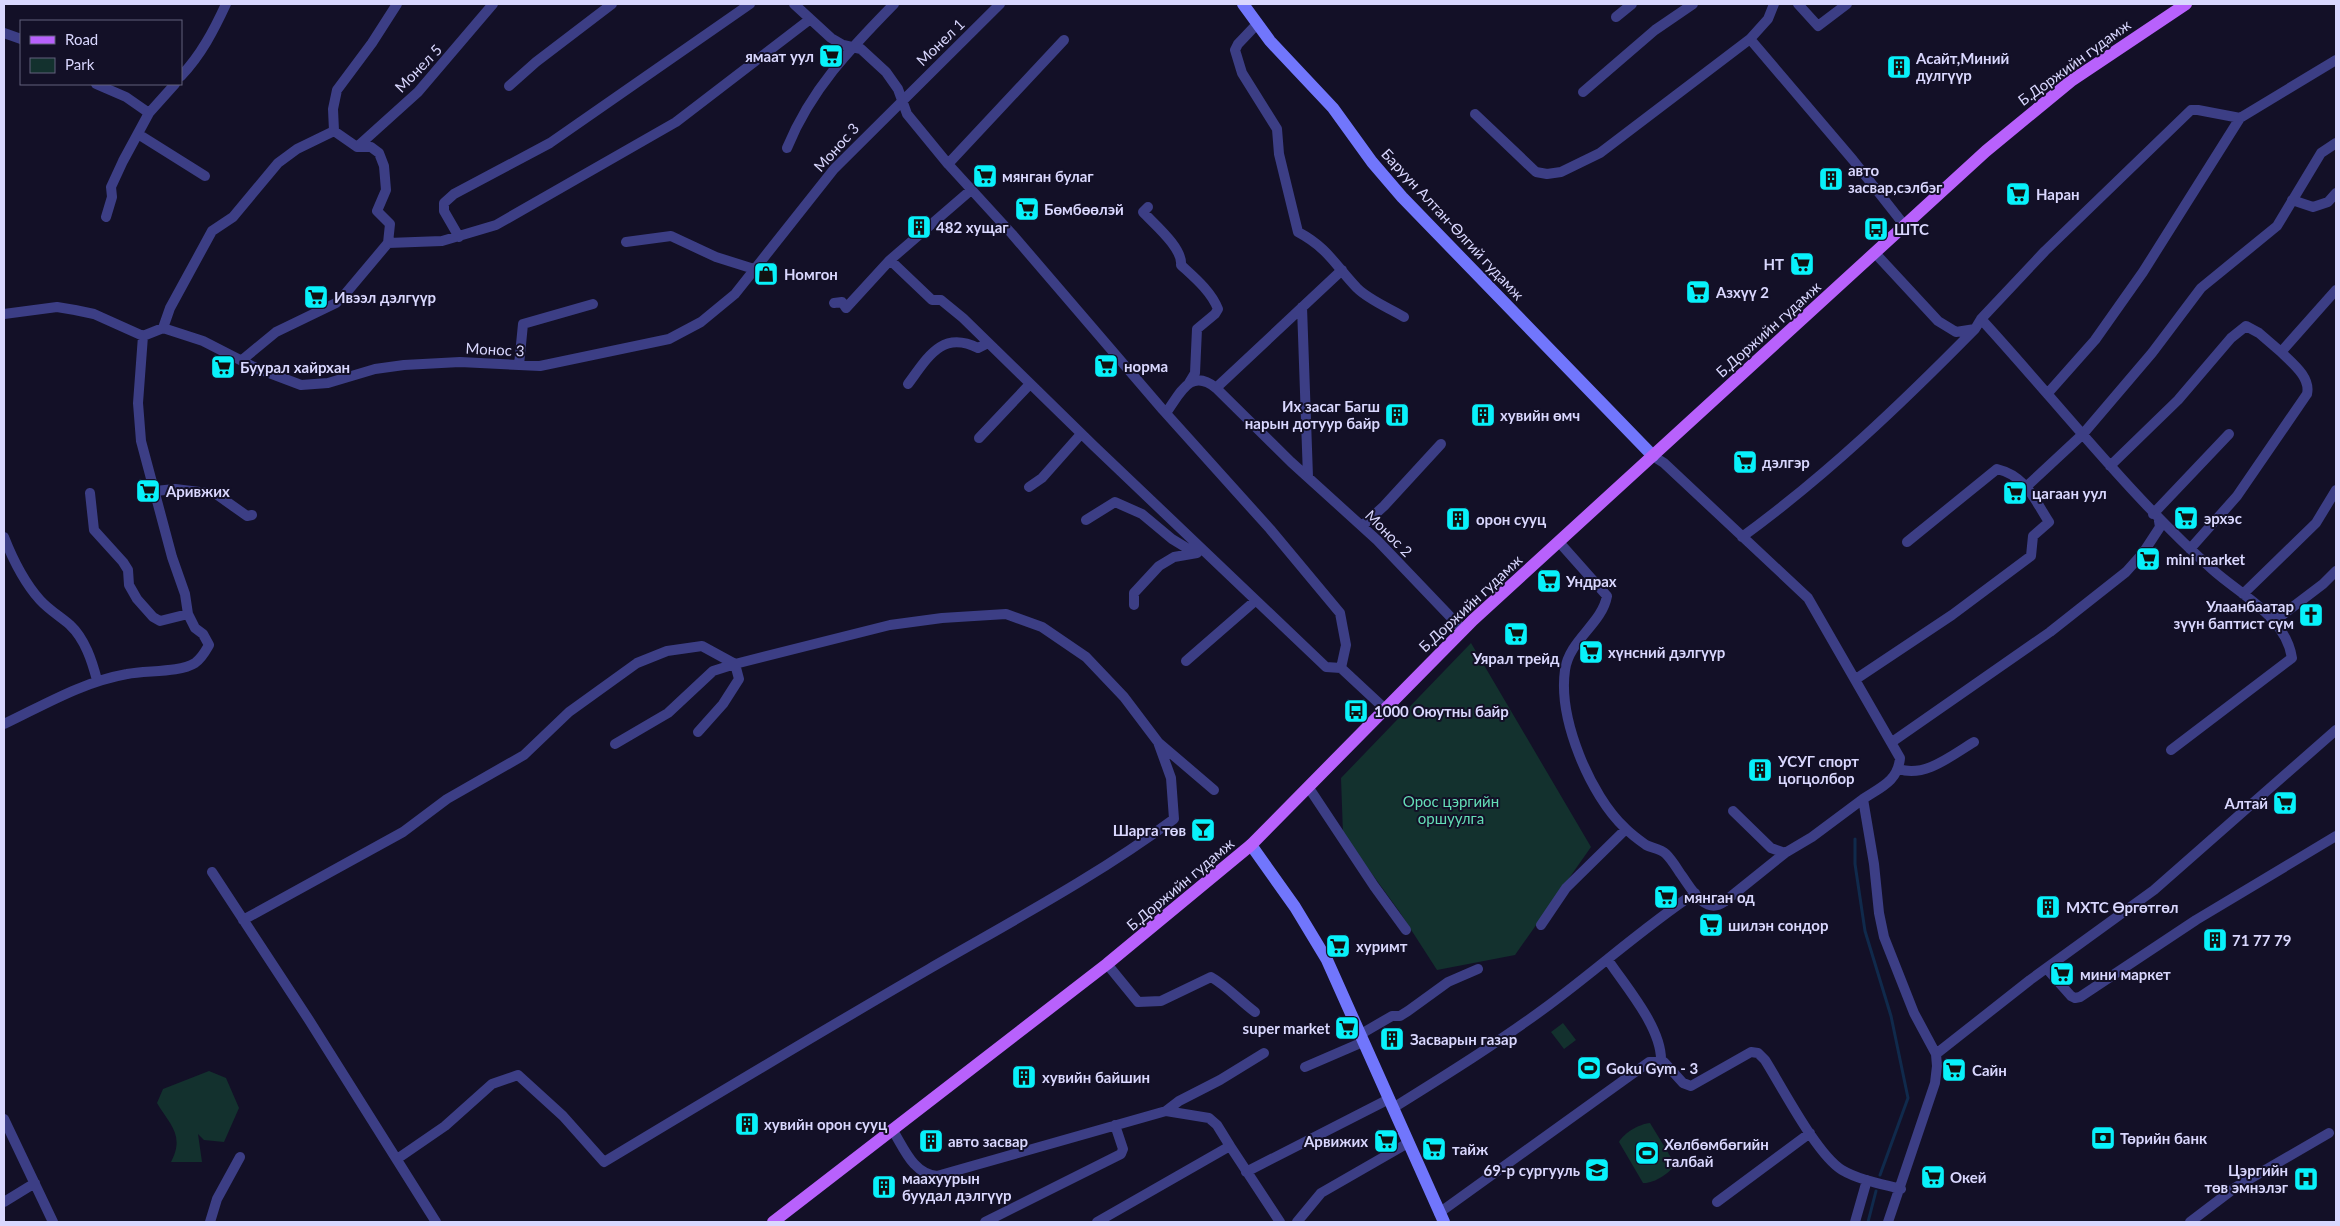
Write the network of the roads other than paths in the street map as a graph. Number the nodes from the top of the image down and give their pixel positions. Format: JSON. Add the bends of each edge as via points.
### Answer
{"nodes":[{"id":1,"x":226,"y":4,"type":"edge"},
{"id":2,"x":397,"y":4,"type":"edge"},
{"id":3,"x":493,"y":4,"type":"edge"},
{"id":4,"x":612,"y":4,"type":"edge"},
{"id":5,"x":750,"y":4,"type":"edge"},
{"id":6,"x":794,"y":4,"type":"edge"},
{"id":7,"x":894,"y":4,"type":"edge"},
{"id":8,"x":1000,"y":4,"type":"edge"},
{"id":9,"x":1243,"y":4,"type":"edge"},
{"id":10,"x":1632,"y":4,"type":"edge"},
{"id":11,"x":1693,"y":4,"type":"edge"},
{"id":12,"x":1774,"y":4,"type":"edge"},
{"id":13,"x":1798,"y":4,"type":"edge"},
{"id":14,"x":1847,"y":4,"type":"edge"},
{"id":15,"x":2186,"y":4,"type":"edge"},
{"id":16,"x":1616,"y":17,"type":"dead end"},
{"id":17,"x":810,"y":20,"type":"junction"},
{"id":18,"x":1257,"y":24,"type":"junction"},
{"id":19,"x":4,"y":33,"type":"edge"},
{"id":20,"x":20,"y":39,"type":"edge"},
{"id":21,"x":1750,"y":39,"type":"junction"},
{"id":22,"x":1064,"y":40,"type":"dead end"},
{"id":23,"x":850,"y":48,"type":"junction"},
{"id":24,"x":2336,"y":60,"type":"edge"},
{"id":25,"x":182,"y":75,"type":"edge"},
{"id":26,"x":98,"y":85,"type":"edge"},
{"id":27,"x":174,"y":85,"type":"edge"},
{"id":28,"x":509,"y":86,"type":"dead end"},
{"id":29,"x":1583,"y":92,"type":"dead end"},
{"id":30,"x":901,"y":101,"type":"junction"},
{"id":31,"x":148,"y":113,"type":"junction"},
{"id":32,"x":1475,"y":114,"type":"dead end"},
{"id":33,"x":2240,"y":118,"type":"junction"},
{"id":34,"x":334,"y":131,"type":"junction"},
{"id":35,"x":138,"y":134,"type":"junction"},
{"id":36,"x":2336,"y":143,"type":"edge"},
{"id":37,"x":357,"y":147,"type":"junction"},
{"id":38,"x":786,"y":148,"type":"dead end"},
{"id":39,"x":948,"y":164,"type":"junction"},
{"id":40,"x":205,"y":176,"type":"dead end"},
{"id":41,"x":971,"y":190,"type":"junction"},
{"id":42,"x":2336,"y":193,"type":"edge"},
{"id":43,"x":2292,"y":200,"type":"junction"},
{"id":44,"x":1148,"y":206,"type":"dead end"},
{"id":45,"x":106,"y":217,"type":"dead end"},
{"id":46,"x":1905,"y":226,"type":"junction"},
{"id":47,"x":459,"y":237,"type":"junction"},
{"id":48,"x":626,"y":242,"type":"dead end"},
{"id":49,"x":388,"y":243,"type":"junction"},
{"id":50,"x":1875,"y":253,"type":"junction"},
{"id":51,"x":890,"y":260,"type":"junction"},
{"id":52,"x":754,"y":269,"type":"junction"},
{"id":53,"x":1342,"y":270,"type":"junction"},
{"id":54,"x":2336,"y":290,"type":"edge"},
{"id":55,"x":834,"y":303,"type":"dead end"},
{"id":56,"x":593,"y":304,"type":"dead end"},
{"id":57,"x":1302,"y":307,"type":"junction"},
{"id":58,"x":4,"y":314,"type":"edge"},
{"id":59,"x":1404,"y":317,"type":"dead end"},
{"id":60,"x":1981,"y":319,"type":"junction"},
{"id":61,"x":163,"y":328,"type":"junction"},
{"id":62,"x":1974,"y":329,"type":"junction"},
{"id":63,"x":143,"y":336,"type":"junction"},
{"id":64,"x":988,"y":343,"type":"junction"},
{"id":65,"x":2281,"y":352,"type":"junction"},
{"id":66,"x":242,"y":360,"type":"junction"},
{"id":67,"x":518,"y":365,"type":"junction"},
{"id":68,"x":1189,"y":383,"type":"junction"},
{"id":69,"x":908,"y":384,"type":"dead end"},
{"id":70,"x":1030,"y":384,"type":"junction"},
{"id":71,"x":1216,"y":388,"type":"junction"},
{"id":72,"x":2048,"y":393,"type":"junction"},
{"id":73,"x":1166,"y":414,"type":"junction"},
{"id":74,"x":1081,"y":434,"type":"junction"},
{"id":75,"x":2083,"y":434,"type":"junction"},
{"id":76,"x":2229,"y":434,"type":"dead end"},
{"id":77,"x":979,"y":438,"type":"dead end"},
{"id":78,"x":1441,"y":444,"type":"dead end"},
{"id":79,"x":1653,"y":456,"type":"junction"},
{"id":80,"x":2110,"y":466,"type":"junction"},
{"id":81,"x":1308,"y":477,"type":"junction"},
{"id":82,"x":2026,"y":486,"type":"junction"},
{"id":83,"x":1029,"y":487,"type":"dead end"},
{"id":84,"x":155,"y":490,"type":"junction"},
{"id":85,"x":2336,"y":490,"type":"edge"},
{"id":86,"x":90,"y":494,"type":"dead end"},
{"id":87,"x":252,"y":515,"type":"dead end"},
{"id":88,"x":2156,"y":518,"type":"junction"},
{"id":89,"x":1086,"y":520,"type":"dead end"},
{"id":90,"x":1362,"y":526,"type":"junction"},
{"id":91,"x":1742,"y":536,"type":"junction"},
{"id":92,"x":4,"y":537,"type":"edge"},
{"id":93,"x":1559,"y":542,"type":"junction"},
{"id":94,"x":1907,"y":542,"type":"dead end"},
{"id":95,"x":2190,"y":549,"type":"junction"},
{"id":96,"x":1200,"y":553,"type":"junction"},
{"id":97,"x":2336,"y":571,"type":"edge"},
{"id":98,"x":2243,"y":594,"type":"junction"},
{"id":99,"x":1256,"y":601,"type":"junction"},
{"id":100,"x":1134,"y":605,"type":"dead end"},
{"id":101,"x":188,"y":614,"type":"junction"},
{"id":102,"x":2273,"y":622,"type":"junction"},
{"id":103,"x":1463,"y":630,"type":"junction"},
{"id":104,"x":1186,"y":661,"type":"dead end"},
{"id":105,"x":735,"y":664,"type":"junction"},
{"id":106,"x":1341,"y":668,"type":"junction"},
{"id":107,"x":1856,"y":679,"type":"junction"},
{"id":108,"x":98,"y":680,"type":"junction"},
{"id":109,"x":1384,"y":708,"type":"junction"},
{"id":110,"x":4,"y":724,"type":"edge"},
{"id":111,"x":2336,"y":730,"type":"edge"},
{"id":112,"x":698,"y":732,"type":"dead end"},
{"id":113,"x":1158,"y":742,"type":"junction"},
{"id":114,"x":1892,"y":742,"type":"junction"},
{"id":115,"x":1974,"y":742,"type":"dead end"},
{"id":116,"x":615,"y":744,"type":"dead end"},
{"id":117,"x":2171,"y":750,"type":"dead end"},
{"id":118,"x":1899,"y":769,"type":"junction"},
{"id":119,"x":1308,"y":788,"type":"junction"},
{"id":120,"x":1214,"y":790,"type":"dead end"},
{"id":121,"x":1863,"y":799,"type":"junction"},
{"id":122,"x":1733,"y":811,"type":"dead end"},
{"id":123,"x":1626,"y":829,"type":"junction"},
{"id":124,"x":2336,"y":836,"type":"edge"},
{"id":125,"x":1251,"y":846,"type":"junction"},
{"id":126,"x":1785,"y":853,"type":"junction"},
{"id":127,"x":212,"y":872,"type":"dead end"},
{"id":128,"x":1695,"y":893,"type":"junction"},
{"id":129,"x":243,"y":920,"type":"junction"},
{"id":130,"x":1541,"y":924,"type":"dead end"},
{"id":131,"x":1406,"y":930,"type":"dead end"},
{"id":132,"x":1608,"y":960,"type":"junction"},
{"id":133,"x":1106,"y":964,"type":"junction"},
{"id":134,"x":2047,"y":969,"type":"junction"},
{"id":135,"x":1478,"y":970,"type":"dead end"},
{"id":136,"x":1255,"y":1012,"type":"dead end"},
{"id":137,"x":1362,"y":1038,"type":"junction"},
{"id":138,"x":1264,"y":1053,"type":"dead end"},
{"id":139,"x":1936,"y":1054,"type":"junction"},
{"id":140,"x":1661,"y":1061,"type":"junction"},
{"id":141,"x":1305,"y":1067,"type":"dead end"},
{"id":142,"x":1391,"y":1103,"type":"junction"},
{"id":143,"x":1166,"y":1111,"type":"junction"},
{"id":144,"x":4,"y":1119,"type":"edge"},
{"id":145,"x":1115,"y":1125,"type":"junction"},
{"id":146,"x":892,"y":1129,"type":"junction"},
{"id":147,"x":1810,"y":1133,"type":"junction"},
{"id":148,"x":2329,"y":1133,"type":"dead end"},
{"id":149,"x":1408,"y":1143,"type":"junction"},
{"id":150,"x":1230,"y":1146,"type":"junction"},
{"id":151,"x":240,"y":1157,"type":"dead end"},
{"id":152,"x":397,"y":1159,"type":"junction"},
{"id":153,"x":1246,"y":1172,"type":"junction"},
{"id":154,"x":1867,"y":1180,"type":"junction"},
{"id":155,"x":35,"y":1183,"type":"junction"},
{"id":156,"x":1901,"y":1189,"type":"junction"},
{"id":157,"x":4,"y":1202,"type":"edge"},
{"id":158,"x":1717,"y":1202,"type":"dead end"},
{"id":159,"x":1441,"y":1217,"type":"edge"},
{"id":160,"x":53,"y":1222,"type":"edge"},
{"id":161,"x":210,"y":1222,"type":"edge"},
{"id":162,"x":436,"y":1222,"type":"edge"},
{"id":163,"x":773,"y":1222,"type":"edge"},
{"id":164,"x":985,"y":1222,"type":"edge"},
{"id":165,"x":1096,"y":1222,"type":"edge"},
{"id":166,"x":1280,"y":1222,"type":"edge"},
{"id":167,"x":1296,"y":1222,"type":"edge"},
{"id":168,"x":1854,"y":1222,"type":"edge"},
{"id":169,"x":1888,"y":1222,"type":"edge"},
{"id":170,"x":2190,"y":1222,"type":"edge"}],
"edges":[{"from":1,"to":25,"type":"street","via":[[213,32]]},
{"from":2,"to":34,"type":"street","via":[[337,90],[333,109]]},
{"from":3,"to":37,"type":"street","name":"Монел 5","via":[[418,92]]},
{"from":4,"to":28,"type":"street"},
{"from":5,"to":47,"type":"street","via":[[550,143],[454,194],[444,203],[444,211]]},
{"from":6,"to":17,"type":"street"},
{"from":7,"to":23,"type":"street"},
{"from":8,"to":30,"type":"street","name":"Монел 1"},
{"from":9,"to":18,"type":"main road","name":"Баруун Алтан-Өлгий гудамж"},
{"from":10,"to":16,"type":"street"},
{"from":11,"to":29,"type":"street","via":[[1656,30]]},
{"from":12,"to":21,"type":"street","via":[[1768,18]]},
{"from":13,"to":14,"type":"street","via":[[1818,26]]},
{"from":15,"to":46,"type":"main road","name":"Б.Доржийн гудамж","via":[[2047,99]]},
{"from":17,"to":23,"type":"street"},
{"from":17,"to":47,"type":"street","via":[[676,122],[496,226]]},
{"from":18,"to":53,"type":"street","via":[[1235,50],[1242,73],[1278,129],[1279,154],[1298,232],[1315,241]]},
{"from":18,"to":79,"type":"main road","name":"Баруун Алтан-Өлгий гудамж","via":[[1329,102],[1402,197]]},
{"from":19,"to":20,"type":"street"},
{"from":21,"to":32,"type":"street","via":[[1600,154],[1561,172],[1536,172]]},
{"from":21,"to":46,"type":"street"},
{"from":22,"to":39,"type":"street"},
{"from":23,"to":30,"type":"street","via":[[861,49],[886,72],[898,89]]},
{"from":23,"to":38,"type":"street","via":[[798,120]]},
{"from":24,"to":33,"type":"street"},
{"from":26,"to":31,"type":"street","via":[[126,96]]},
{"from":27,"to":31,"type":"street"},
{"from":30,"to":39,"type":"street","via":[[907,114]]},
{"from":30,"to":52,"type":"street","name":"Монос 3","via":[[834,169]]},
{"from":31,"to":35,"type":"street"},
{"from":33,"to":60,"type":"street","via":[[2191,110],[2045,251]]},
{"from":33,"to":72,"type":"street","via":[[2144,272],[2095,340]]},
{"from":34,"to":37,"type":"street"},
{"from":34,"to":61,"type":"street","via":[[297,149],[278,163],[233,217],[212,231],[170,308]]},
{"from":35,"to":40,"type":"street"},
{"from":35,"to":45,"type":"street","via":[[111,187]]},
{"from":36,"to":43,"type":"street","via":[[2321,154]]},
{"from":37,"to":49,"type":"street","via":[[371,147],[379,153],[384,166],[386,194],[377,211],[390,224]]},
{"from":39,"to":41,"type":"street"},
{"from":41,"to":51,"type":"street"},
{"from":41,"to":73,"type":"street"},
{"from":42,"to":43,"type":"street","via":[[2328,202],[2314,208]]},
{"from":43,"to":75,"type":"street","via":[[2276,226],[2201,288],[2152,353]]},
{"from":44,"to":68,"type":"street","via":[[1142,212],[1176,248],[1182,258],[1181,265],[1200,282],[1218,309],[1197,329],[1195,373]]},
{"from":46,"to":50,"type":"main road","name":"Б.Доржийн гудамж"},
{"from":47,"to":49,"type":"street","via":[[442,241]]},
{"from":48,"to":52,"type":"street","via":[[671,236],[716,257]]},
{"from":49,"to":66,"type":"street","via":[[336,303],[276,332]]},
{"from":50,"to":62,"type":"street","via":[[1938,321],[1956,332]]},
{"from":50,"to":79,"type":"main road","name":"Б.Доржийн гудамж"},
{"from":51,"to":55,"type":"street","via":[[846,308],[842,302]]},
{"from":51,"to":64,"type":"street","via":[[932,300],[941,300]]},
{"from":52,"to":67,"type":"street","name":"Монос 3","via":[[720,308],[669,339],[540,366]]},
{"from":53,"to":57,"type":"street"},
{"from":53,"to":59,"type":"street","via":[[1358,289]]},
{"from":54,"to":65,"type":"street"},
{"from":56,"to":67,"type":"street","via":[[522,324]]},
{"from":57,"to":71,"type":"street"},
{"from":57,"to":81,"type":"street"},
{"from":58,"to":63,"type":"street","via":[[57,307],[94,314]]},
{"from":60,"to":62,"type":"street"},
{"from":60,"to":72,"type":"street"},
{"from":61,"to":63,"type":"street"},
{"from":61,"to":66,"type":"street","name":"Монос 3"},
{"from":62,"to":91,"type":"street","via":[[1882,422],[1791,502]]},
{"from":63,"to":84,"type":"street","via":[[138,403],[140,431]]},
{"from":64,"to":69,"type":"street","via":[[978,348],[966,342],[944,344],[932,351]]},
{"from":64,"to":70,"type":"street"},
{"from":65,"to":80,"type":"street","via":[[2260,333],[2246,326],[2231,338],[2178,400]]},
{"from":65,"to":95,"type":"street","via":[[2303,376],[2307,394],[2237,496]]},
{"from":66,"to":67,"type":"street","name":"Монос 3","via":[[301,385],[328,383],[375,368],[404,365],[460,362]]},
{"from":68,"to":71,"type":"street","via":[[1207,380]]},
{"from":68,"to":73,"type":"street"},
{"from":70,"to":74,"type":"street"},
{"from":70,"to":77,"type":"street"},
{"from":71,"to":81,"type":"street","name":"Монос 2"},
{"from":72,"to":75,"type":"street"},
{"from":73,"to":106,"type":"street","via":[[1270,529],[1340,613],[1346,645]]},
{"from":74,"to":83,"type":"street","via":[[1042,478]]},
{"from":74,"to":96,"type":"street"},
{"from":75,"to":80,"type":"street"},
{"from":75,"to":82,"type":"street"},
{"from":76,"to":88,"type":"street"},
{"from":78,"to":90,"type":"street"},
{"from":79,"to":91,"type":"street"},
{"from":79,"to":93,"type":"main road","name":"Б.Доржийн гудамж"},
{"from":80,"to":88,"type":"street"},
{"from":81,"to":90,"type":"street","name":"Монос 2"},
{"from":82,"to":94,"type":"street","via":[[2012,473],[1997,470]]},
{"from":82,"to":107,"type":"street","via":[[2049,522],[2033,536],[2031,556],[1952,616]]},
{"from":84,"to":87,"type":"street","via":[[216,494],[247,516]]},
{"from":84,"to":101,"type":"street"},
{"from":85,"to":98,"type":"street","via":[[2316,523]]},
{"from":86,"to":101,"type":"street","via":[[94,530],[128,570],[129,585],[137,599],[160,622]]},
{"from":88,"to":95,"type":"street"},
{"from":88,"to":114,"type":"street","via":[[2160,527],[2126,572],[2050,632]]},
{"from":89,"to":96,"type":"street","via":[[1115,502],[1142,514],[1172,539]]},
{"from":90,"to":103,"type":"street","name":"Монос 2"},
{"from":91,"to":107,"type":"street","via":[[1808,598]]},
{"from":92,"to":108,"type":"street","via":[[16,568],[28,585],[41,601],[72,626],[92,658]]},
{"from":93,"to":103,"type":"main road","name":"Б.Доржийн гудамж"},
{"from":93,"to":123,"type":"street","via":[[1607,596],[1605,606],[1572,649],[1565,669],[1564,686],[1570,735],[1590,779]]},
{"from":95,"to":98,"type":"street"},
{"from":96,"to":99,"type":"street"},
{"from":96,"to":100,"type":"street","via":[[1174,557],[1159,566],[1134,593]]},
{"from":97,"to":102,"type":"street"},
{"from":98,"to":102,"type":"street"},
{"from":99,"to":104,"type":"street"},
{"from":99,"to":106,"type":"street","via":[[1326,668]]},
{"from":101,"to":108,"type":"street","via":[[209,645],[194,664]]},
{"from":102,"to":117,"type":"street","via":[[2291,647],[2292,658]]},
{"from":103,"to":109,"type":"main road","name":"Б.Доржийн гудамж"},
{"from":105,"to":112,"type":"street","via":[[739,679],[723,704]]},
{"from":105,"to":113,"type":"street","via":[[890,625],[1006,614],[1042,627],[1086,657],[1124,697]]},
{"from":105,"to":116,"type":"street","via":[[713,671],[668,713]]},
{"from":105,"to":129,"type":"street","via":[[702,646],[667,651],[637,663],[569,712],[524,755],[447,799],[403,832]]},
{"from":106,"to":109,"type":"street"},
{"from":107,"to":114,"type":"street"},
{"from":108,"to":110,"type":"street"},
{"from":109,"to":119,"type":"main road","name":"Б.Доржийн гудамж"},
{"from":111,"to":134,"type":"street","via":[[2154,890]]},
{"from":113,"to":120,"type":"street"},
{"from":113,"to":152,"type":"street","via":[[1171,778],[1174,819],[1082,881],[796,1046],[604,1162],[563,1116],[518,1075],[492,1084],[445,1126]]},
{"from":114,"to":118,"type":"street","via":[[1900,758]]},
{"from":115,"to":118,"type":"street","via":[[1934,766],[1910,772]]},
{"from":118,"to":121,"type":"street","via":[[1895,777]]},
{"from":119,"to":125,"type":"main road","name":"Б.Доржийн гудамж"},
{"from":119,"to":131,"type":"street"},
{"from":121,"to":126,"type":"street"},
{"from":121,"to":139,"type":"street","via":[[1884,937],[1914,1013]]},
{"from":122,"to":126,"type":"street","via":[[1771,848]]},
{"from":123,"to":128,"type":"street","via":[[1647,845],[1665,853]]},
{"from":123,"to":130,"type":"street","via":[[1566,888]]},
{"from":124,"to":134,"type":"street","via":[[2196,920],[2080,997],[2071,996]]},
{"from":125,"to":133,"type":"main road","name":"Б.Доржийн гудамж"},
{"from":125,"to":137,"type":"main road","via":[[1295,906],[1326,960]]},
{"from":126,"to":128,"type":"street","via":[[1719,906],[1708,905]]},
{"from":127,"to":129,"type":"street"},
{"from":128,"to":132,"type":"street"},
{"from":129,"to":152,"type":"street"},
{"from":132,"to":140,"type":"street","via":[[1653,1029],[1661,1049]]},
{"from":132,"to":142,"type":"street","via":[[1482,1052]]},
{"from":133,"to":136,"type":"street","via":[[1138,1002],[1162,1001],[1211,977]]},
{"from":133,"to":146,"type":"main road","name":"Б.Доржийн гудамж"},
{"from":134,"to":139,"type":"street"},
{"from":135,"to":137,"type":"street","via":[[1448,982]]},
{"from":137,"to":141,"type":"street"},
{"from":137,"to":142,"type":"main road"},
{"from":138,"to":143,"type":"street"},
{"from":139,"to":156,"type":"street","via":[[1936,1083]]},
{"from":140,"to":147,"type":"street","via":[[1683,1083],[1691,1086],[1746,1054],[1758,1053]]},
{"from":140,"to":159,"type":"street","via":[[1645,1064]]},
{"from":142,"to":149,"type":"main road"},
{"from":142,"to":153,"type":"street"},
{"from":143,"to":145,"type":"street"},
{"from":143,"to":150,"type":"street","via":[[1209,1118]]},
{"from":144,"to":155,"type":"street"},
{"from":145,"to":146,"type":"street","via":[[937,1176],[917,1169]]},
{"from":145,"to":164,"type":"street","via":[[1123,1149],[1121,1154]]},
{"from":146,"to":163,"type":"main road","name":"Б.Доржийн гудамж"},
{"from":147,"to":154,"type":"street","via":[[1834,1165]]},
{"from":147,"to":158,"type":"street"},
{"from":148,"to":170,"type":"street","via":[[2236,1188]]},
{"from":149,"to":159,"type":"main road"},
{"from":149,"to":167,"type":"street","via":[[1321,1193]]},
{"from":150,"to":153,"type":"street"},
{"from":150,"to":165,"type":"street"},
{"from":151,"to":161,"type":"street"},
{"from":152,"to":162,"type":"street"},
{"from":153,"to":166,"type":"street"},
{"from":154,"to":156,"type":"street"},
{"from":154,"to":168,"type":"street"},
{"from":155,"to":157,"type":"street"},
{"from":155,"to":160,"type":"street"},
{"from":156,"to":169,"type":"street"}]}
